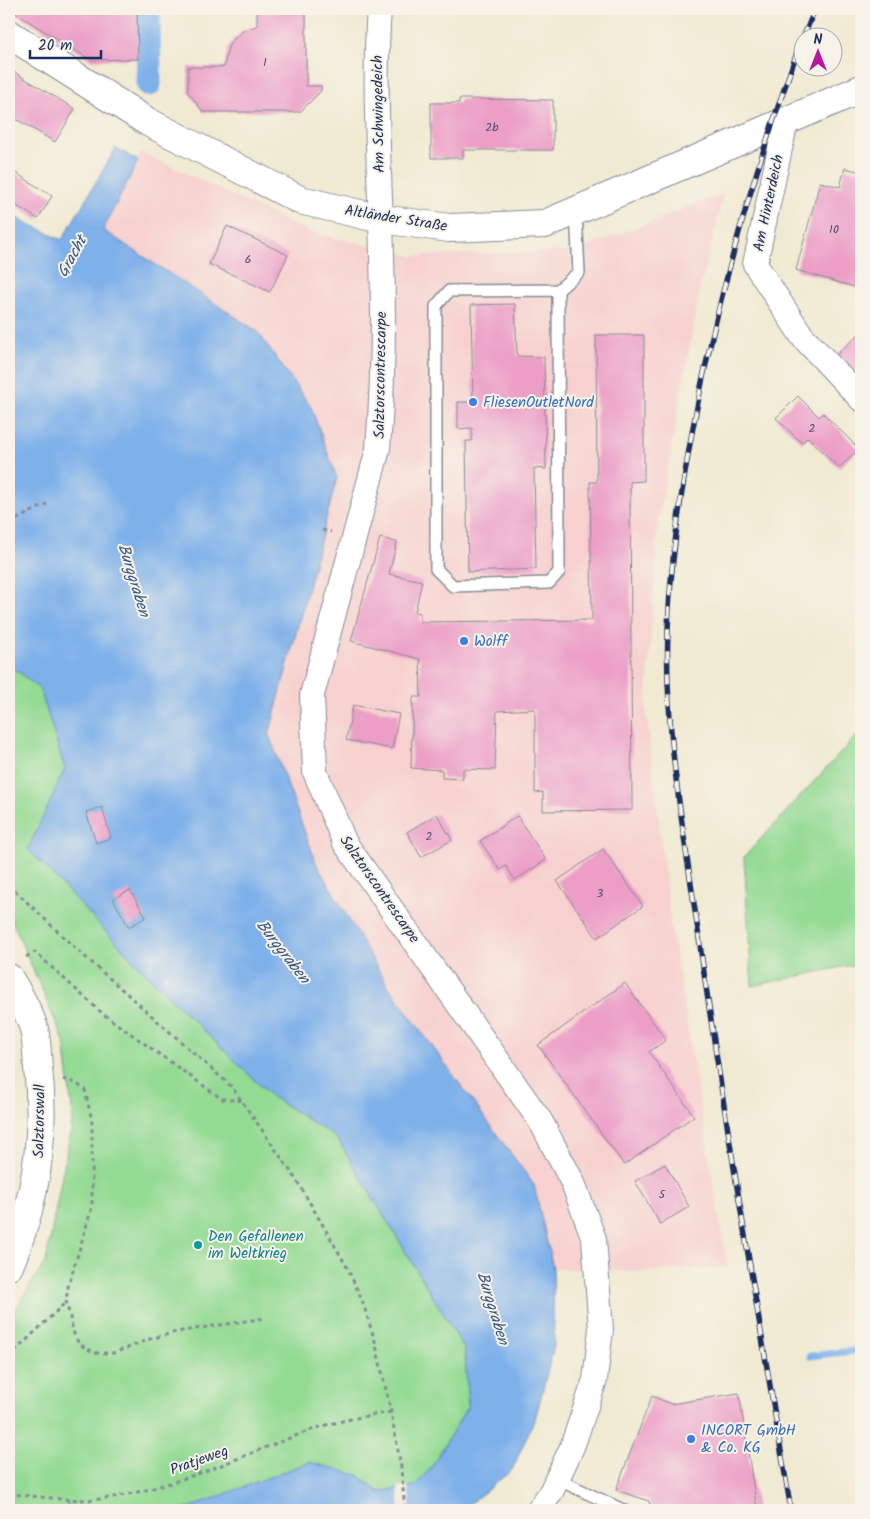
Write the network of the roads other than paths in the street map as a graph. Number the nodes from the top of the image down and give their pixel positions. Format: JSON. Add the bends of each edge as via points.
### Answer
{"nodes":[{"id":1,"x":379,"y":9,"type":"edge"},
{"id":2,"x":9,"y":34,"type":"edge"},
{"id":3,"x":861,"y":89,"type":"edge"},
{"id":4,"x":786,"y":120,"type":"junction"},
{"id":5,"x":576,"y":210,"type":"junction"},
{"id":6,"x":380,"y":219,"type":"junction"},
{"id":7,"x":558,"y":290,"type":"junction"},
{"id":8,"x":861,"y":399,"type":"edge"},
{"id":9,"x":9,"y":978,"type":"edge"},
{"id":10,"x":9,"y":1266,"type":"edge"},
{"id":11,"x":557,"y":1479,"type":"junction"},
{"id":12,"x":603,"y":1506,"type":"edge"},
{"id":13,"x":539,"y":1510,"type":"edge"},
{"id":14,"x":623,"y":1510,"type":"edge"}],
"edges":[{"from":1,"to":6,"type":"street","name":"Am Schwingedeich","via":[[375,57]]},
{"from":2,"to":6,"type":"main road","name":"Altländer Straße","via":[[148,122],[300,200]]},
{"from":3,"to":4,"type":"main road","name":"Altländer Straße"},
{"from":4,"to":5,"type":"main road","name":"Altländer Straße"},
{"from":4,"to":8,"type":"street","name":"Am Hinterdeich","via":[[755,264],[802,336]]},
{"from":5,"to":6,"type":"main road","name":"Altländer Straße","via":[[545,224],[449,228]]},
{"from":5,"to":7,"type":"lane","via":[[579,272]]},
{"from":6,"to":11,"type":"street","name":"Salztorscontrescarpe","via":[[382,355],[378,449],[312,696],[315,772],[345,843],[541,1122],[573,1183],[594,1239],[600,1329],[595,1380],[572,1447]]},
{"from":7,"to":7,"type":"lane","via":[[559,572],[549,583],[453,586],[436,569],[436,306],[449,291]]},
{"from":9,"to":10,"type":"main road","name":"Salztorswall","via":[[34,1030],[41,1134],[29,1214]]},
{"from":11,"to":12,"type":"lane"},
{"from":11,"to":13,"type":"street","name":"Salztorscontrescarpe"},
{"from":12,"to":14,"type":"lane"}]}
